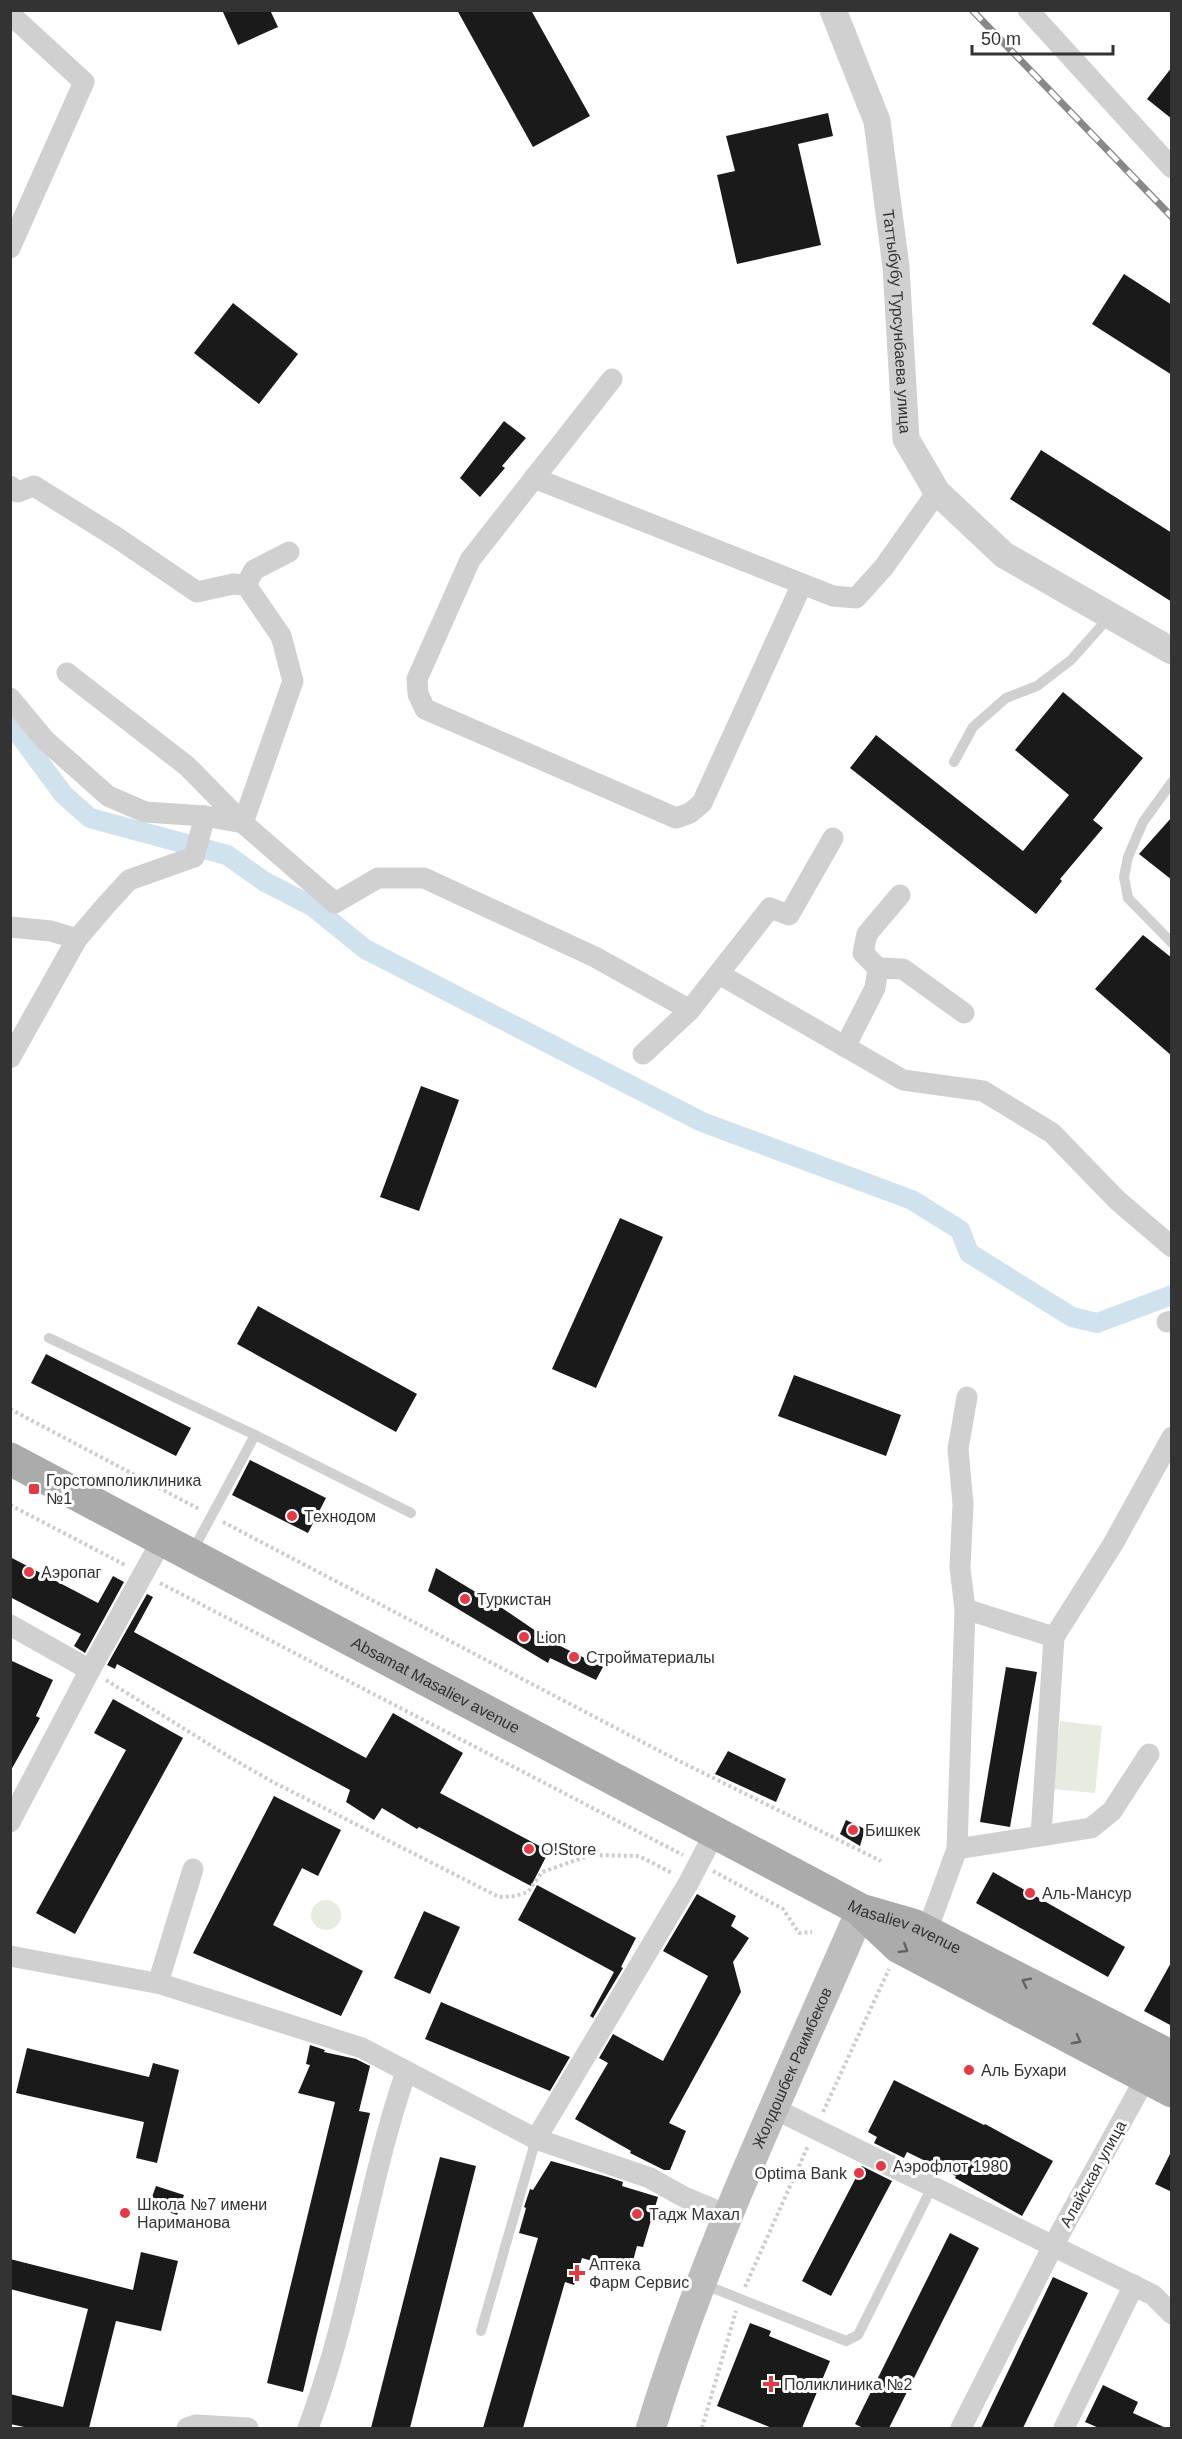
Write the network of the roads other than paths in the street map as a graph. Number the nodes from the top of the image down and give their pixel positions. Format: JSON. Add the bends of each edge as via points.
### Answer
{"nodes":[{"id":1,"x":833,"y":10,"type":"edge"},
{"id":2,"x":1028,"y":10,"type":"edge"},
{"id":3,"x":10,"y":15,"type":"edge"},
{"id":4,"x":1172,"y":168,"type":"edge"},
{"id":5,"x":10,"y":248,"type":"edge"},
{"id":6,"x":612,"y":380,"type":"dead end"},
{"id":7,"x":534,"y":478,"type":"junction"},
{"id":8,"x":10,"y":486,"type":"edge"},
{"id":9,"x":937,"y":492,"type":"junction"},
{"id":10,"x":289,"y":552,"type":"dead end"},
{"id":11,"x":802,"y":584,"type":"junction"},
{"id":12,"x":246,"y":585,"type":"junction"},
{"id":13,"x":1111,"y":615,"type":"junction"},
{"id":14,"x":1172,"y":651,"type":"edge"},
{"id":15,"x":67,"y":673,"type":"dead end"},
{"id":16,"x":10,"y":698,"type":"edge"},
{"id":17,"x":954,"y":762,"type":"dead end"},
{"id":18,"x":1172,"y":782,"type":"edge"},
{"id":19,"x":243,"y":823,"type":"junction"},
{"id":20,"x":202,"y":826,"type":"junction"},
{"id":21,"x":833,"y":838,"type":"dead end"},
{"id":22,"x":900,"y":895,"type":"dead end"},
{"id":23,"x":10,"y":927,"type":"edge"},
{"id":24,"x":77,"y":939,"type":"junction"},
{"id":25,"x":1172,"y":943,"type":"edge"},
{"id":26,"x":878,"y":968,"type":"junction"},
{"id":27,"x":719,"y":974,"type":"junction"},
{"id":28,"x":690,"y":1010,"type":"junction"},
{"id":29,"x":964,"y":1013,"type":"dead end"},
{"id":30,"x":845,"y":1047,"type":"junction"},
{"id":31,"x":643,"y":1054,"type":"dead end"},
{"id":32,"x":10,"y":1058,"type":"edge"},
{"id":33,"x":1172,"y":1246,"type":"edge"},
{"id":34,"x":49,"y":1338,"type":"dead end"},
{"id":35,"x":967,"y":1397,"type":"dead end"},
{"id":36,"x":255,"y":1435,"type":"junction"},
{"id":37,"x":1172,"y":1437,"type":"edge"},
{"id":38,"x":10,"y":1459,"type":"edge"},
{"id":39,"x":411,"y":1514,"type":"dead end"},
{"id":40,"x":162,"y":1539,"type":"junction"},
{"id":41,"x":190,"y":1555,"type":"junction"},
{"id":42,"x":965,"y":1609,"type":"junction"},
{"id":43,"x":10,"y":1625,"type":"edge"},
{"id":44,"x":1054,"y":1637,"type":"junction"},
{"id":45,"x":90,"y":1670,"type":"junction"},
{"id":46,"x":1149,"y":1754,"type":"dead end"},
{"id":47,"x":10,"y":1822,"type":"edge"},
{"id":48,"x":715,"y":1833,"type":"junction"},
{"id":49,"x":1041,"y":1836,"type":"junction"},
{"id":50,"x":957,"y":1849,"type":"junction"},
{"id":51,"x":193,"y":1869,"type":"dead end"},
{"id":52,"x":861,"y":1910,"type":"junction"},
{"id":53,"x":927,"y":1931,"type":"junction"},
{"id":54,"x":10,"y":1956,"type":"edge"},
{"id":55,"x":158,"y":1983,"type":"junction"},
{"id":56,"x":1172,"y":2057,"type":"edge"},
{"id":57,"x":406,"y":2072,"type":"junction"},
{"id":58,"x":1159,"y":2084,"type":"edge"},
{"id":59,"x":775,"y":2109,"type":"junction"},
{"id":60,"x":536,"y":2139,"type":"junction"},
{"id":61,"x":933,"y":2185,"type":"junction"},
{"id":62,"x":727,"y":2215,"type":"junction"},
{"id":63,"x":1053,"y":2246,"type":"junction"},
{"id":64,"x":700,"y":2283,"type":"junction"},
{"id":65,"x":1134,"y":2285,"type":"junction"},
{"id":66,"x":1172,"y":2314,"type":"edge"},
{"id":67,"x":481,"y":2331,"type":"dead end"},
{"id":68,"x":187,"y":2428,"type":"edge"},
{"id":69,"x":248,"y":2428,"type":"edge"},
{"id":70,"x":308,"y":2428,"type":"edge"},
{"id":71,"x":651,"y":2428,"type":"edge"},
{"id":72,"x":961,"y":2428,"type":"edge"},
{"id":73,"x":1064,"y":2428,"type":"edge"}],
"edges":[{"from":1,"to":9,"type":"street","name":"Таттыбубу Турсунбаева улица","via":[[877,122],[896,267],[906,439]]},
{"from":2,"to":4,"type":"street"},
{"from":3,"to":5,"type":"street","via":[[84,82]]},
{"from":6,"to":7,"type":"street"},
{"from":7,"to":11,"type":"street"},
{"from":7,"to":11,"type":"street","via":[[470,560],[417,679],[418,694],[425,709],[676,818],[702,803]]},
{"from":8,"to":12,"type":"street","via":[[18,492],[34,486],[197,592]]},
{"from":9,"to":11,"type":"street","via":[[884,567],[856,598],[832,596]]},
{"from":9,"to":13,"type":"street","name":"Таттыбубу Турсунбаева улица","via":[[1004,555]]},
{"from":10,"to":12,"type":"street","via":[[255,570]]},
{"from":12,"to":19,"type":"street","via":[[281,636],[293,681]]},
{"from":13,"to":14,"type":"street","name":"Таттыбубу Турсунбаева улица"},
{"from":13,"to":17,"type":"lane","via":[[1071,660],[1038,686],[1006,698],[973,727]]},
{"from":15,"to":19,"type":"street","via":[[187,766]]},
{"from":16,"to":20,"type":"street","via":[[45,740],[108,796],[145,812]]},
{"from":18,"to":25,"type":"lane","via":[[1143,822],[1124,877],[1128,898]]},
{"from":19,"to":20,"type":"street"},
{"from":19,"to":28,"type":"street","via":[[335,903],[378,878],[424,878],[595,957]]},
{"from":20,"to":24,"type":"street","via":[[194,857],[129,880]]},
{"from":21,"to":27,"type":"street","via":[[789,915],[770,908]]},
{"from":22,"to":26,"type":"street","via":[[867,934],[863,953]]},
{"from":23,"to":24,"type":"street","via":[[51,931]]},
{"from":24,"to":32,"type":"street"},
{"from":26,"to":29,"type":"street","via":[[903,969]]},
{"from":26,"to":30,"type":"street","via":[[875,988]]},
{"from":27,"to":28,"type":"street"},
{"from":27,"to":30,"type":"street"},
{"from":28,"to":31,"type":"street"},
{"from":30,"to":33,"type":"street","via":[[903,1080],[983,1091],[1052,1133],[1117,1200]]},
{"from":34,"to":36,"type":"lane"},
{"from":35,"to":42,"type":"street","via":[[958,1449],[963,1504],[960,1568]]},
{"from":36,"to":39,"type":"lane"},
{"from":36,"to":41,"type":"lane"},
{"from":37,"to":44,"type":"street","via":[[1113,1544]]},
{"from":38,"to":40,"type":"main road","name":"Absamat Masaliev avenue"},
{"from":40,"to":41,"type":"main road","name":"Absamat Masaliev avenue"},
{"from":40,"to":45,"type":"street"},
{"from":41,"to":48,"type":"main road","name":"Absamat Masaliev avenue"},
{"from":42,"to":44,"type":"street"},
{"from":42,"to":50,"type":"street"},
{"from":43,"to":45,"type":"street"},
{"from":44,"to":49,"type":"street"},
{"from":45,"to":47,"type":"street"},
{"from":46,"to":49,"type":"street","via":[[1112,1811],[1091,1828]]},
{"from":48,"to":52,"type":"main road","name":"Absamat Masaliev avenue"},
{"from":48,"to":60,"type":"street"},
{"from":49,"to":50,"type":"street"},
{"from":50,"to":53,"type":"street"},
{"from":51,"to":55,"type":"street"},
{"from":52,"to":53,"type":"main road","name":"Masaliev avenue"},
{"from":52,"to":58,"type":"main road","name":"Masaliev avenue","one_way":true,"via":[[899,1947]]},
{"from":52,"to":59,"type":"main road","name":"Жолдошбек Раимбеков"},
{"from":56,"to":53,"type":"main road","name":"Masaliev avenue","one_way":true},
{"from":54,"to":55,"type":"street"},
{"from":55,"to":57,"type":"street","via":[[362,2048]]},
{"from":57,"to":60,"type":"street"},
{"from":57,"to":70,"type":"street","via":[[385,2138],[318,2403]]},
{"from":58,"to":63,"type":"street","name":"Алайская улица"},
{"from":59,"to":61,"type":"street"},
{"from":59,"to":62,"type":"main road","name":"Жолдошбек Раимбеков"},
{"from":60,"to":62,"type":"street","via":[[650,2178]]},
{"from":60,"to":67,"type":"lane"},
{"from":61,"to":63,"type":"street"},
{"from":61,"to":64,"type":"lane","via":[[858,2335],[846,2341]]},
{"from":62,"to":64,"type":"main road","name":"Жолдошбек Раимбеков"},
{"from":63,"to":65,"type":"street","name":"Алайская улица"},
{"from":63,"to":72,"type":"street"},
{"from":64,"to":71,"type":"main road","name":"Жолдошбек Раимбеков"},
{"from":65,"to":66,"type":"street","name":"Алайская улица","via":[[1153,2295]]},
{"from":65,"to":73,"type":"street"},
{"from":68,"to":69,"type":"street"}]}
